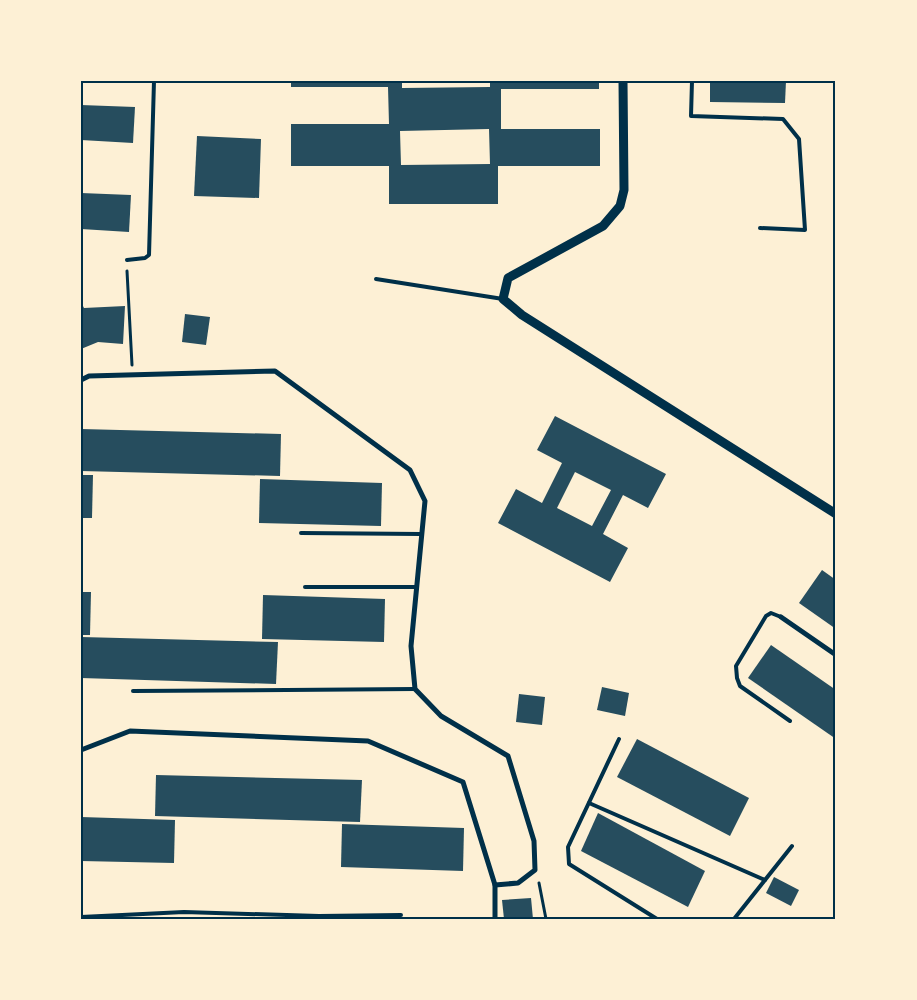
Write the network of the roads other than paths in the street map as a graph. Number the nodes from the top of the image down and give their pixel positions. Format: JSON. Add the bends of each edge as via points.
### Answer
{"nodes":[{"id":1,"x":154,"y":81,"type":"edge"},
{"id":2,"x":623,"y":81,"type":"edge"},
{"id":3,"x":692,"y":81,"type":"edge"},
{"id":4,"x":760,"y":228,"type":"dead end"},
{"id":5,"x":127,"y":260,"type":"road end"},
{"id":6,"x":376,"y":279,"type":"dead end"},
{"id":7,"x":503,"y":298,"type":"junction"},
{"id":8,"x":81,"y":380,"type":"edge"},
{"id":9,"x":836,"y":514,"type":"edge"},
{"id":10,"x":301,"y":533,"type":"dead end"},
{"id":11,"x":421,"y":534,"type":"junction"},
{"id":12,"x":415,"y":586,"type":"junction"},
{"id":13,"x":305,"y":588,"type":"dead end"},
{"id":14,"x":780,"y":617,"type":"joint"},
{"id":15,"x":836,"y":655,"type":"edge"},
{"id":16,"x":416,"y":689,"type":"junction"},
{"id":17,"x":133,"y":691,"type":"dead end"},
{"id":18,"x":790,"y":722,"type":"dead end"},
{"id":19,"x":619,"y":739,"type":"dead end"},
{"id":20,"x":81,"y":750,"type":"edge"},
{"id":21,"x":589,"y":804,"type":"junction"},
{"id":22,"x":792,"y":846,"type":"dead end"},
{"id":23,"x":765,"y":880,"type":"junction"},
{"id":24,"x":495,"y":885,"type":"junction"},
{"id":25,"x":401,"y":915,"type":"dead end"},
{"id":26,"x":81,"y":916,"type":"edge"},
{"id":27,"x":496,"y":919,"type":"edge"},
{"id":28,"x":657,"y":919,"type":"edge"},
{"id":29,"x":734,"y":919,"type":"edge"}],
"edges":[{"from":1,"to":5,"type":"lane","via":[[149,255]]},
{"from":2,"to":7,"type":"street","via":[[624,190],[620,206],[603,226],[508,278]]},
{"from":3,"to":4,"type":"lane","via":[[691,116],[783,119],[799,139],[805,230]]},
{"from":6,"to":7,"type":"lane"},
{"from":7,"to":9,"type":"street","via":[[522,315]]},
{"from":8,"to":11,"type":"street","via":[[89,376],[275,371],[410,470],[424,501]]},
{"from":10,"to":11,"type":"lane"},
{"from":11,"to":12,"type":"street"},
{"from":12,"to":13,"type":"lane"},
{"from":12,"to":16,"type":"street","via":[[411,646]]},
{"from":14,"to":15,"type":"street"},
{"from":14,"to":18,"type":"lane","via":[[771,613],[766,616],[736,666],[736,678],[740,686]]},
{"from":16,"to":17,"type":"lane"},
{"from":16,"to":24,"type":"street","via":[[441,716],[508,756],[534,841],[535,870],[518,883]]},
{"from":19,"to":21,"type":"lane"},
{"from":20,"to":24,"type":"street","via":[[130,731],[368,741],[463,782]]},
{"from":21,"to":23,"type":"lane"},
{"from":21,"to":28,"type":"lane","via":[[568,847],[570,864]]},
{"from":22,"to":23,"type":"lane"},
{"from":23,"to":29,"type":"lane"},
{"from":24,"to":27,"type":"street"},
{"from":25,"to":26,"type":"lane","via":[[184,912]]}]}
